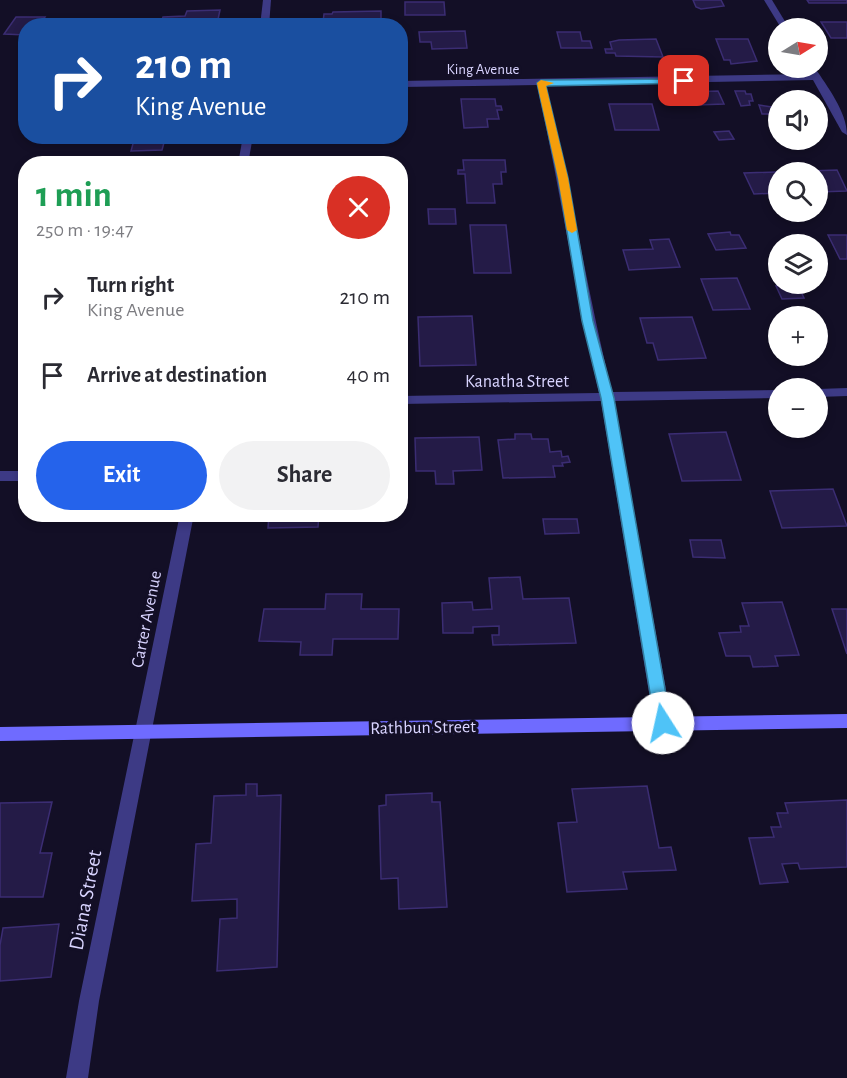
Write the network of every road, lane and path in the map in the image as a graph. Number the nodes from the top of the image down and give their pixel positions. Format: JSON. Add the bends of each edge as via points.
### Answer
{"nodes":[{"id":1,"x":267,"y":0,"type":"edge"},
{"id":2,"x":768,"y":0,"type":"edge"},
{"id":3,"x":265,"y":18,"type":"edge"},
{"id":4,"x":779,"y":18,"type":"edge"},
{"id":5,"x":768,"y":74,"type":"edge"},
{"id":6,"x":817,"y":78,"type":"edge"},
{"id":7,"x":541,"y":83,"type":"junction"},
{"id":8,"x":408,"y":84,"type":"edge"},
{"id":9,"x":847,"y":132,"type":"edge"},
{"id":10,"x":847,"y":392,"type":"edge"},
{"id":11,"x":828,"y":393,"type":"edge"},
{"id":12,"x":768,"y":394,"type":"edge"},
{"id":13,"x":608,"y":398,"type":"junction"},
{"id":14,"x":408,"y":400,"type":"edge"},
{"id":15,"x":0,"y":476,"type":"edge"},
{"id":16,"x":18,"y":476,"type":"edge"},
{"id":17,"x":185,"y":522,"type":"edge"},
{"id":18,"x":847,"y":721,"type":"edge"},
{"id":19,"x":663,"y":723,"type":"junction"},
{"id":20,"x":143,"y":731,"type":"junction"},
{"id":21,"x":0,"y":734,"type":"edge"},
{"id":22,"x":77,"y":1078,"type":"edge"}],
"edges":[{"from":1,"to":3,"type":"street"},
{"from":2,"to":4,"type":"street"},
{"from":5,"to":7,"type":"street","name":"King Avenue"},
{"from":6,"to":9,"type":"street"},
{"from":7,"to":8,"type":"street","name":"King Avenue"},
{"from":7,"to":13,"type":"street","via":[[563,178],[588,321]]},
{"from":10,"to":11,"type":"street"},
{"from":12,"to":13,"type":"street","name":"Kanatha Street"},
{"from":13,"to":14,"type":"street","name":"Kanatha Street"},
{"from":13,"to":19,"type":"street"},
{"from":15,"to":16,"type":"street"},
{"from":17,"to":20,"type":"street","name":"Carter Avenue"},
{"from":18,"to":19,"type":"street","name":"Rathbun Street"},
{"from":19,"to":20,"type":"street","name":"Rathbun Street"},
{"from":20,"to":21,"type":"street","name":"Rathbun Street"},
{"from":20,"to":22,"type":"street","name":"Diana Street"}]}
